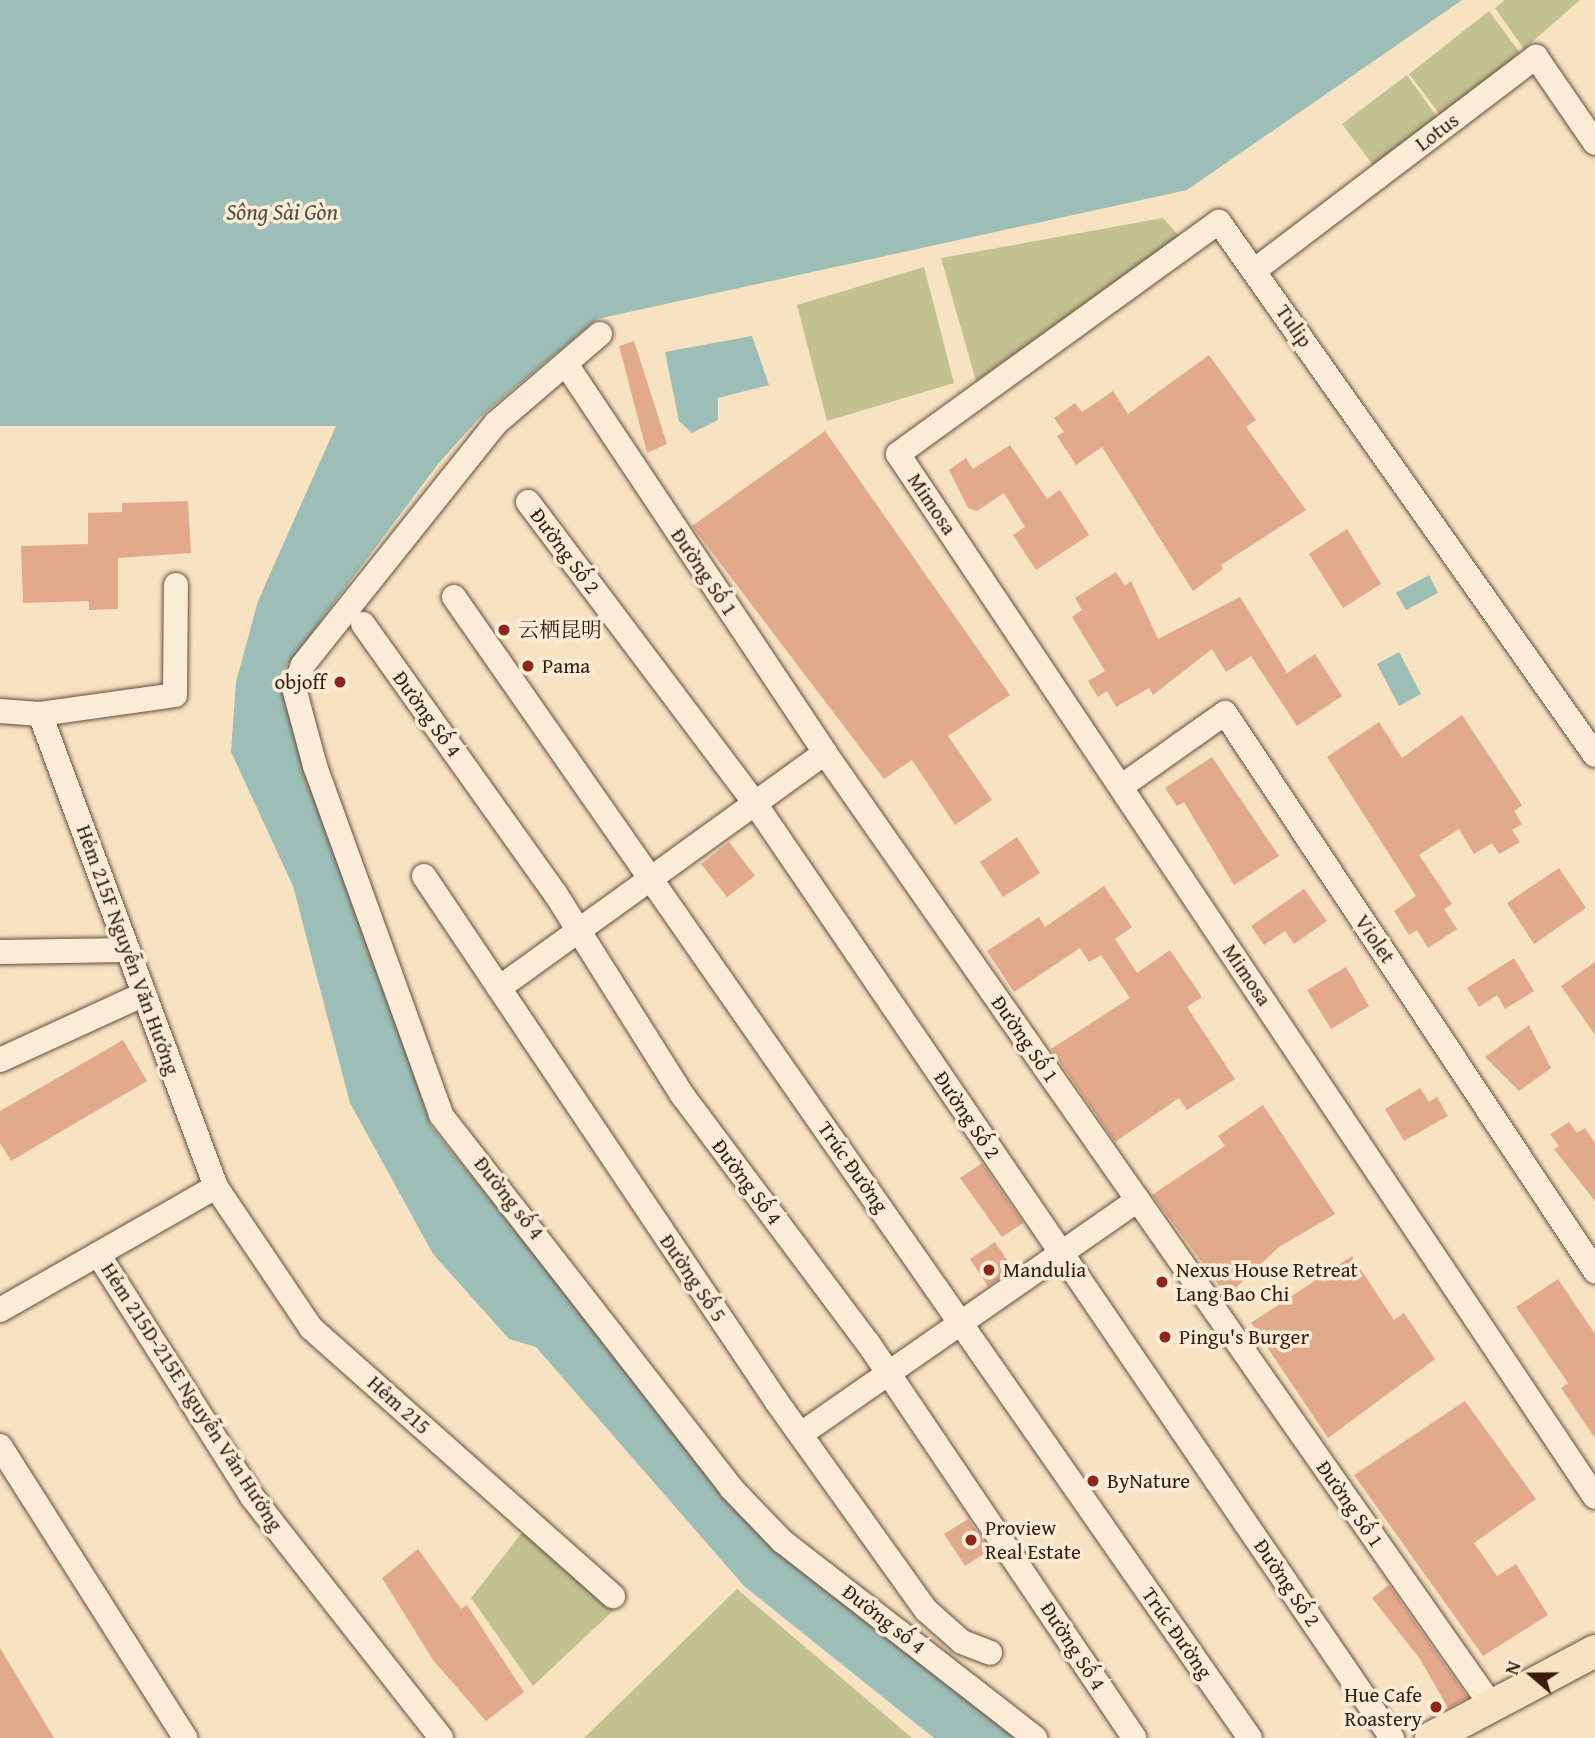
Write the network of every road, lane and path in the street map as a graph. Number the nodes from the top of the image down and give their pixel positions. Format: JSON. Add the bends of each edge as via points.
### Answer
{"nodes":[{"id":1,"x":1595,"y":143,"type":"edge"},
{"id":2,"x":1255,"y":270,"type":"junction"},
{"id":3,"x":600,"y":334,"type":"dead end"},
{"id":4,"x":568,"y":367,"type":"junction"},
{"id":5,"x":897,"y":442,"type":"joint"},
{"id":6,"x":528,"y":502,"type":"dead end"},
{"id":7,"x":176,"y":585,"type":"dead end"},
{"id":8,"x":454,"y":597,"type":"dead end"},
{"id":9,"x":356,"y":610,"type":"junction"},
{"id":10,"x":0,"y":711,"type":"edge"},
{"id":11,"x":40,"y":714,"type":"junction"},
{"id":12,"x":825,"y":753,"type":"junction"},
{"id":13,"x":1595,"y":755,"type":"edge"},
{"id":14,"x":1122,"y":786,"type":"junction"},
{"id":15,"x":754,"y":802,"type":"junction"},
{"id":16,"x":650,"y":875,"type":"junction"},
{"id":17,"x":424,"y":876,"type":"dead end"},
{"id":18,"x":577,"y":928,"type":"junction"},
{"id":19,"x":128,"y":950,"type":"junction"},
{"id":20,"x":0,"y":952,"type":"edge"},
{"id":21,"x":499,"y":988,"type":"junction"},
{"id":22,"x":144,"y":994,"type":"junction"},
{"id":23,"x":0,"y":1060,"type":"edge"},
{"id":24,"x":216,"y":1187,"type":"junction"},
{"id":25,"x":1138,"y":1200,"type":"junction"},
{"id":26,"x":1061,"y":1253,"type":"junction"},
{"id":27,"x":99,"y":1254,"type":"junction"},
{"id":28,"x":1595,"y":1270,"type":"edge"},
{"id":29,"x":0,"y":1310,"type":"edge"},
{"id":30,"x":961,"y":1322,"type":"junction"},
{"id":31,"x":888,"y":1373,"type":"junction"},
{"id":32,"x":801,"y":1434,"type":"junction"},
{"id":33,"x":0,"y":1446,"type":"edge"},
{"id":34,"x":1595,"y":1497,"type":"edge"},
{"id":35,"x":613,"y":1596,"type":"dead end"},
{"id":36,"x":1595,"y":1651,"type":"edge"},
{"id":37,"x":990,"y":1653,"type":"dead end"},
{"id":38,"x":1491,"y":1705,"type":"junction"},
{"id":39,"x":185,"y":1738,"type":"edge"},
{"id":40,"x":441,"y":1738,"type":"edge"},
{"id":41,"x":1035,"y":1738,"type":"edge"},
{"id":42,"x":1134,"y":1738,"type":"edge"},
{"id":43,"x":1250,"y":1738,"type":"edge"},
{"id":44,"x":1392,"y":1738,"type":"edge"},
{"id":45,"x":1431,"y":1738,"type":"edge"}],
"edges":[{"from":1,"to":2,"type":"street","name":"Lotus","via":[[1536,57]]},
{"from":2,"to":5,"type":"street","name":"Tulip","via":[[1219,222]]},
{"from":2,"to":13,"type":"street","name":"Tulip"},
{"from":3,"to":4,"type":"street","name":"Đường số 4"},
{"from":4,"to":9,"type":"street","name":"Đường số 4","via":[[496,423]]},
{"from":4,"to":12,"type":"street","name":"Đường Số 1"},
{"from":5,"to":14,"type":"street","name":"Mimosa"},
{"from":6,"to":15,"type":"street","name":"Đường Số 2"},
{"from":7,"to":11,"type":"street","via":[[175,695]]},
{"from":8,"to":16,"type":"street","name":"Trúc Đường"},
{"from":9,"to":18,"type":"street","name":"Đường Số 4"},
{"from":9,"to":41,"type":"street","name":"Đường số 4","via":[[303,665],[294,688],[315,766],[440,1115],[731,1488],[782,1541]]},
{"from":10,"to":11,"type":"street"},
{"from":11,"to":19,"type":"street","name":"Hẻm 215F Nguyễn Văn Hưởng"},
{"from":12,"to":15,"type":"street"},
{"from":12,"to":25,"type":"street","name":"Đường Số 1"},
{"from":14,"to":28,"type":"street","name":"Violet","via":[[1225,713]]},
{"from":14,"to":34,"type":"street","name":"Mimosa"},
{"from":15,"to":16,"type":"street"},
{"from":15,"to":26,"type":"street","name":"Đường Số 2"},
{"from":16,"to":18,"type":"street"},
{"from":16,"to":30,"type":"street","name":"Trúc Đường"},
{"from":17,"to":21,"type":"street","name":"Đường Số 5"},
{"from":18,"to":21,"type":"street"},
{"from":18,"to":31,"type":"street","name":"Đường Số 4","via":[[682,1096]]},
{"from":19,"to":20,"type":"street"},
{"from":19,"to":22,"type":"street","name":"Hẻm 215F Nguyễn Văn Hưởng"},
{"from":21,"to":32,"type":"street","name":"Đường Số 5"},
{"from":22,"to":23,"type":"street"},
{"from":22,"to":24,"type":"street","name":"Hẻm 215F Nguyễn Văn Hưởng"},
{"from":24,"to":27,"type":"street"},
{"from":24,"to":35,"type":"street","name":"Hẻm 215","via":[[311,1328]]},
{"from":25,"to":26,"type":"street"},
{"from":25,"to":38,"type":"street","name":"Đường Số 1"},
{"from":26,"to":30,"type":"street"},
{"from":26,"to":44,"type":"street","name":"Đường Số 2"},
{"from":27,"to":29,"type":"street"},
{"from":27,"to":40,"type":"street","name":"Hẻm 215D-215E Nguyễn Văn Hưởng","via":[[253,1499]]},
{"from":30,"to":31,"type":"street"},
{"from":30,"to":43,"type":"street","name":"Trúc Đường"},
{"from":31,"to":32,"type":"street"},
{"from":31,"to":42,"type":"street","name":"Đường Số 4"},
{"from":32,"to":37,"type":"street","name":"Đường Số 5","via":[[926,1610],[962,1642]]},
{"from":33,"to":39,"type":"street"},
{"from":36,"to":38,"type":"main road"},
{"from":38,"to":45,"type":"main road"}]}
